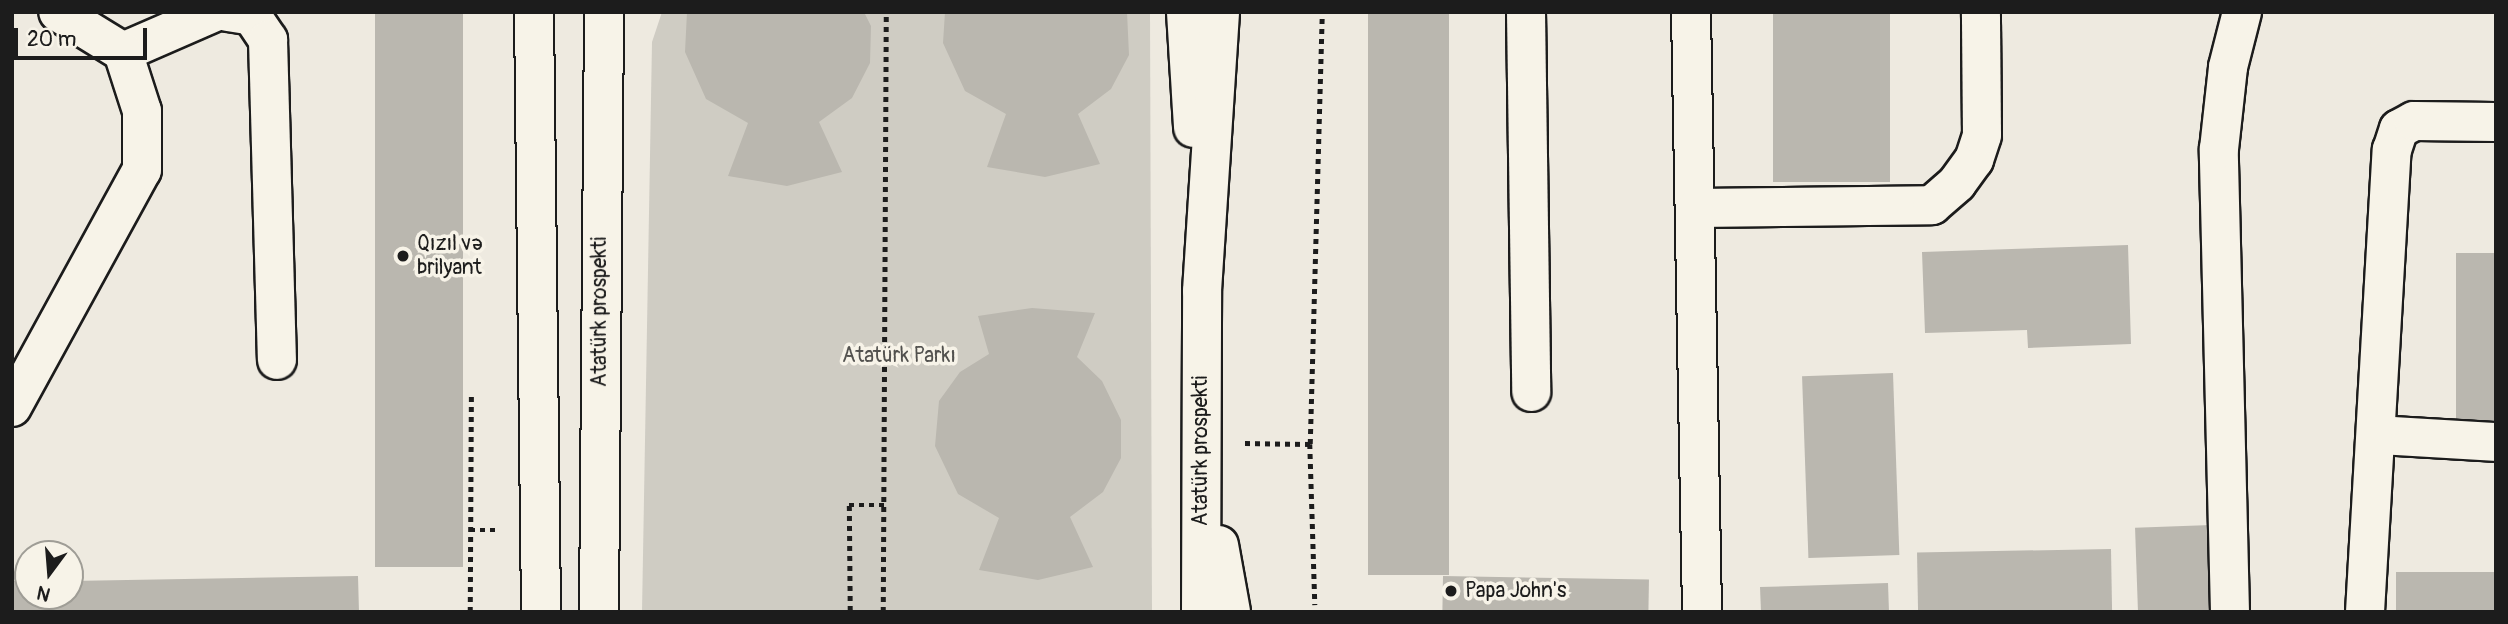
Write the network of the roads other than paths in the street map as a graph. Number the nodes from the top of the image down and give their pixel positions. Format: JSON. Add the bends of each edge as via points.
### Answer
{"nodes":[{"id":1,"x":58,"y":12,"type":"edge"},
{"id":2,"x":215,"y":12,"type":"edge"},
{"id":3,"x":228,"y":12,"type":"edge"},
{"id":4,"x":534,"y":12,"type":"edge"},
{"id":5,"x":604,"y":12,"type":"edge"},
{"id":6,"x":1186,"y":12,"type":"edge"},
{"id":7,"x":1220,"y":12,"type":"edge"},
{"id":8,"x":1526,"y":12,"type":"edge"},
{"id":9,"x":1691,"y":12,"type":"edge"},
{"id":10,"x":1981,"y":12,"type":"edge"},
{"id":11,"x":2242,"y":12,"type":"edge"},
{"id":12,"x":124,"y":52,"type":"junction"},
{"id":13,"x":2496,"y":122,"type":"edge"},
{"id":14,"x":1697,"y":208,"type":"junction"},
{"id":15,"x":1202,"y":291,"type":"junction"},
{"id":16,"x":277,"y":360,"type":"dead end"},
{"id":17,"x":1531,"y":391,"type":"dead end"},
{"id":18,"x":12,"y":407,"type":"edge"},
{"id":19,"x":2378,"y":435,"type":"junction"},
{"id":20,"x":1201,"y":442,"type":"junction"},
{"id":21,"x":2496,"y":442,"type":"edge"},
{"id":22,"x":540,"y":467,"type":"junction"},
{"id":23,"x":514,"y":612,"type":"edge"},
{"id":24,"x":541,"y":612,"type":"edge"},
{"id":25,"x":599,"y":612,"type":"edge"},
{"id":26,"x":1201,"y":612,"type":"edge"},
{"id":27,"x":1231,"y":612,"type":"edge"},
{"id":28,"x":1702,"y":612,"type":"edge"},
{"id":29,"x":2230,"y":612,"type":"edge"},
{"id":30,"x":2365,"y":612,"type":"edge"}],
"edges":[{"from":1,"to":12,"type":"main road"},
{"from":2,"to":12,"type":"main road"},
{"from":3,"to":16,"type":"main road","via":[[251,16],[268,40]]},
{"from":4,"to":22,"type":"main road"},
{"from":5,"to":25,"type":"main road","name":"Atatürk prospekti"},
{"from":6,"to":15,"type":"main road","name":"Atatürk prospekti"},
{"from":7,"to":15,"type":"main road","name":"Atatürk prospekti"},
{"from":8,"to":17,"type":"main road"},
{"from":9,"to":14,"type":"main road"},
{"from":10,"to":14,"type":"main road","via":[[1982,135],[1974,160],[1932,205]]},
{"from":11,"to":29,"type":"main road","via":[[2228,67],[2219,149]]},
{"from":12,"to":18,"type":"main road","via":[[142,111],[142,170]]},
{"from":13,"to":19,"type":"main road","via":[[2414,121],[2399,130],[2392,150]]},
{"from":14,"to":28,"type":"main road"},
{"from":15,"to":20,"type":"main road","name":"Atatürk prospekti"},
{"from":19,"to":21,"type":"main road"},
{"from":19,"to":30,"type":"main road"},
{"from":20,"to":26,"type":"main road","name":"Atatürk prospekti"},
{"from":20,"to":27,"type":"main road"},
{"from":22,"to":23,"type":"main road"},
{"from":22,"to":24,"type":"main road"}]}
